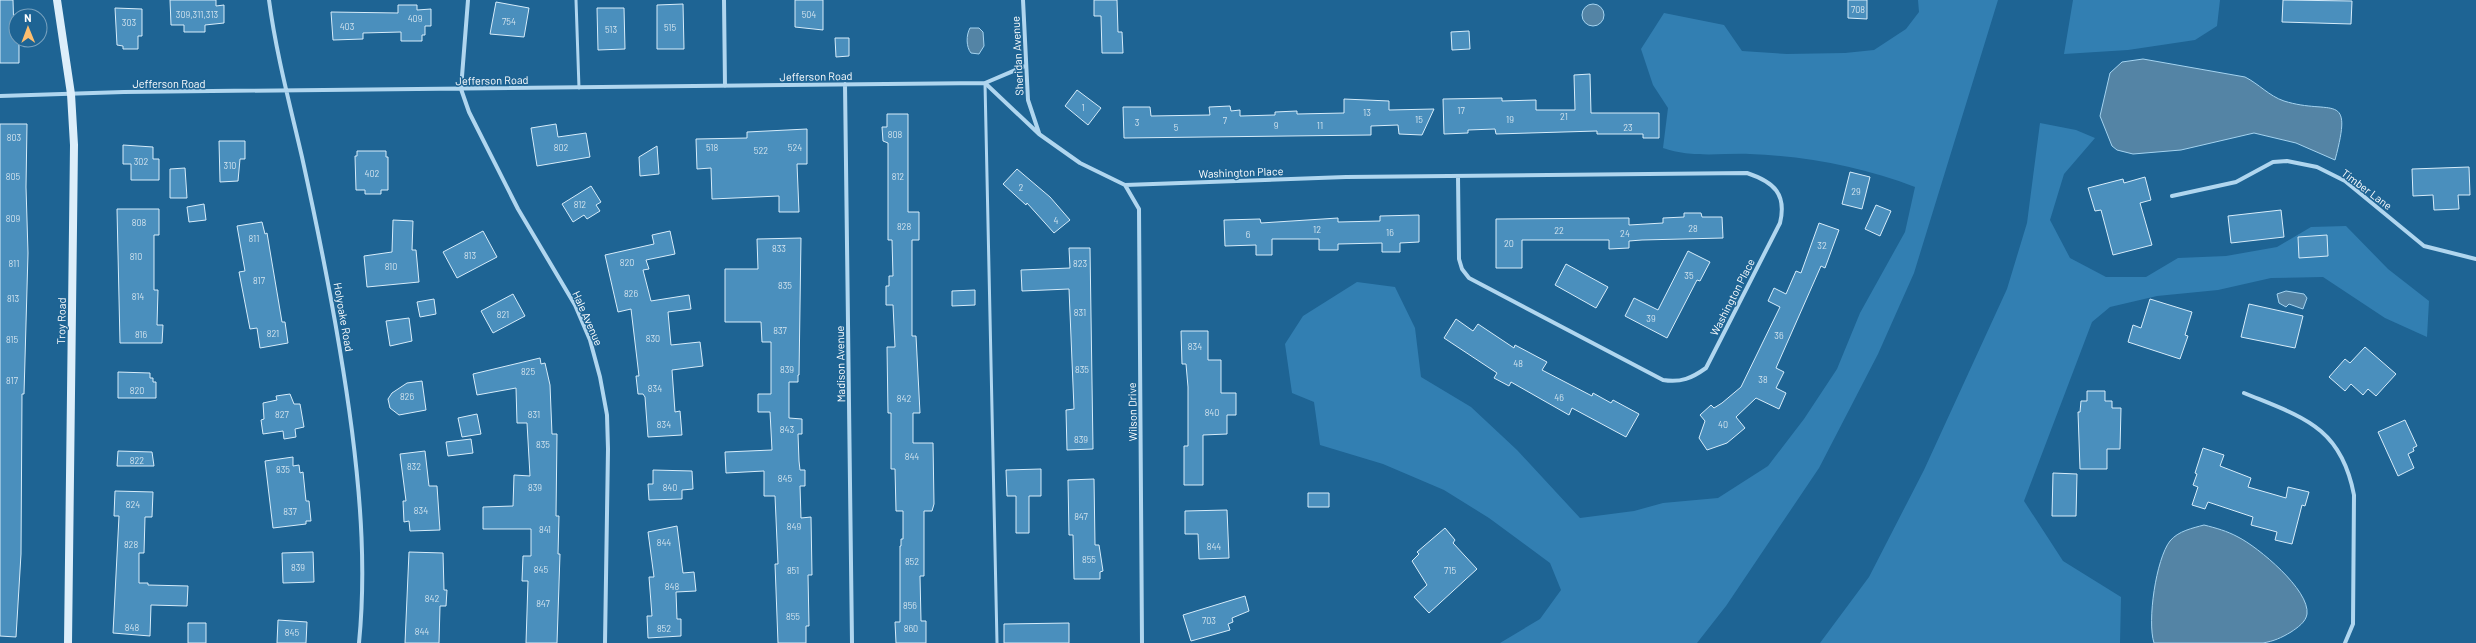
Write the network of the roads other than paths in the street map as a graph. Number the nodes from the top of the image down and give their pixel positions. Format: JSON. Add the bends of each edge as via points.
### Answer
{"nodes":[{"id":1,"x":56,"y":0,"type":"edge"},
{"id":2,"x":269,"y":0,"type":"edge"},
{"id":3,"x":468,"y":0,"type":"edge"},
{"id":4,"x":576,"y":0,"type":"edge"},
{"id":5,"x":724,"y":0,"type":"edge"},
{"id":6,"x":1023,"y":0,"type":"edge"},
{"id":7,"x":1025,"y":66,"type":"junction"},
{"id":8,"x":985,"y":83,"type":"junction"},
{"id":9,"x":845,"y":84,"type":"junction"},
{"id":10,"x":725,"y":86,"type":"junction"},
{"id":11,"x":579,"y":88,"type":"junction"},
{"id":12,"x":461,"y":89,"type":"junction"},
{"id":13,"x":287,"y":92,"type":"junction"},
{"id":14,"x":71,"y":94,"type":"junction"},
{"id":15,"x":0,"y":96,"type":"edge"},
{"id":16,"x":1039,"y":134,"type":"junction"},
{"id":17,"x":1458,"y":176,"type":"junction"},
{"id":18,"x":1125,"y":185,"type":"junction"},
{"id":19,"x":2172,"y":196,"type":"dead end"},
{"id":20,"x":2476,"y":259,"type":"edge"},
{"id":21,"x":2244,"y":393,"type":"dead end"},
{"id":22,"x":68,"y":643,"type":"edge"},
{"id":23,"x":359,"y":643,"type":"edge"},
{"id":24,"x":605,"y":643,"type":"edge"},
{"id":25,"x":852,"y":643,"type":"edge"},
{"id":26,"x":997,"y":643,"type":"edge"},
{"id":27,"x":1142,"y":643,"type":"edge"},
{"id":28,"x":2345,"y":643,"type":"edge"}],
"edges":[{"from":1,"to":14,"type":"main road","name":"Troy Road"},
{"from":2,"to":13,"type":"street","name":"Holyoake Road"},
{"from":3,"to":12,"type":"street","name":"Hale Avenue"},
{"from":4,"to":11,"type":"lane"},
{"from":5,"to":10,"type":"street"},
{"from":6,"to":7,"type":"street","name":"Sheridan Avenue"},
{"from":7,"to":8,"type":"street","name":"Jefferson Road"},
{"from":7,"to":16,"type":"street","name":"Sheridan Avenue","via":[[1028,100]]},
{"from":8,"to":9,"type":"street","name":"Jefferson Road"},
{"from":8,"to":16,"type":"street"},
{"from":8,"to":26,"type":"lane"},
{"from":9,"to":10,"type":"street","name":"Jefferson Road"},
{"from":9,"to":25,"type":"street","name":"Madison Avenue"},
{"from":10,"to":11,"type":"street","name":"Jefferson Road"},
{"from":11,"to":12,"type":"street","name":"Jefferson Road"},
{"from":12,"to":13,"type":"street","name":"Jefferson Road"},
{"from":12,"to":24,"type":"street","name":"Hale Avenue","via":[[472,123],[518,209],[575,305],[590,340],[600,377],[607,415],[608,448]]},
{"from":13,"to":14,"type":"street","name":"Jefferson Road"},
{"from":13,"to":23,"type":"street","name":"Holyoake Road","via":[[329,284],[344,373],[360,497],[363,558]]},
{"from":14,"to":15,"type":"street","name":"Jefferson Road"},
{"from":14,"to":22,"type":"main road","name":"Troy Road","via":[[74,145]]},
{"from":16,"to":18,"type":"street","name":"Washington Place","via":[[1080,163]]},
{"from":17,"to":17,"type":"street","name":"Washington Place","via":[[1748,173],[1762,178],[1774,187],[1781,199],[1782,211],[1780,223],[1706,368],[1694,377],[1682,381],[1669,381],[1469,278],[1459,260]]},
{"from":17,"to":18,"type":"street","name":"Washington Place"},
{"from":18,"to":27,"type":"street","name":"Wilson Drive","via":[[1139,209]]},
{"from":19,"to":20,"type":"street","name":"Timber Lane","via":[[2236,182],[2273,162],[2287,161],[2317,167],[2345,181],[2424,246]]},
{"from":21,"to":28,"type":"street","via":[[2316,426],[2342,455],[2350,474],[2354,495],[2353,624]]}]}
